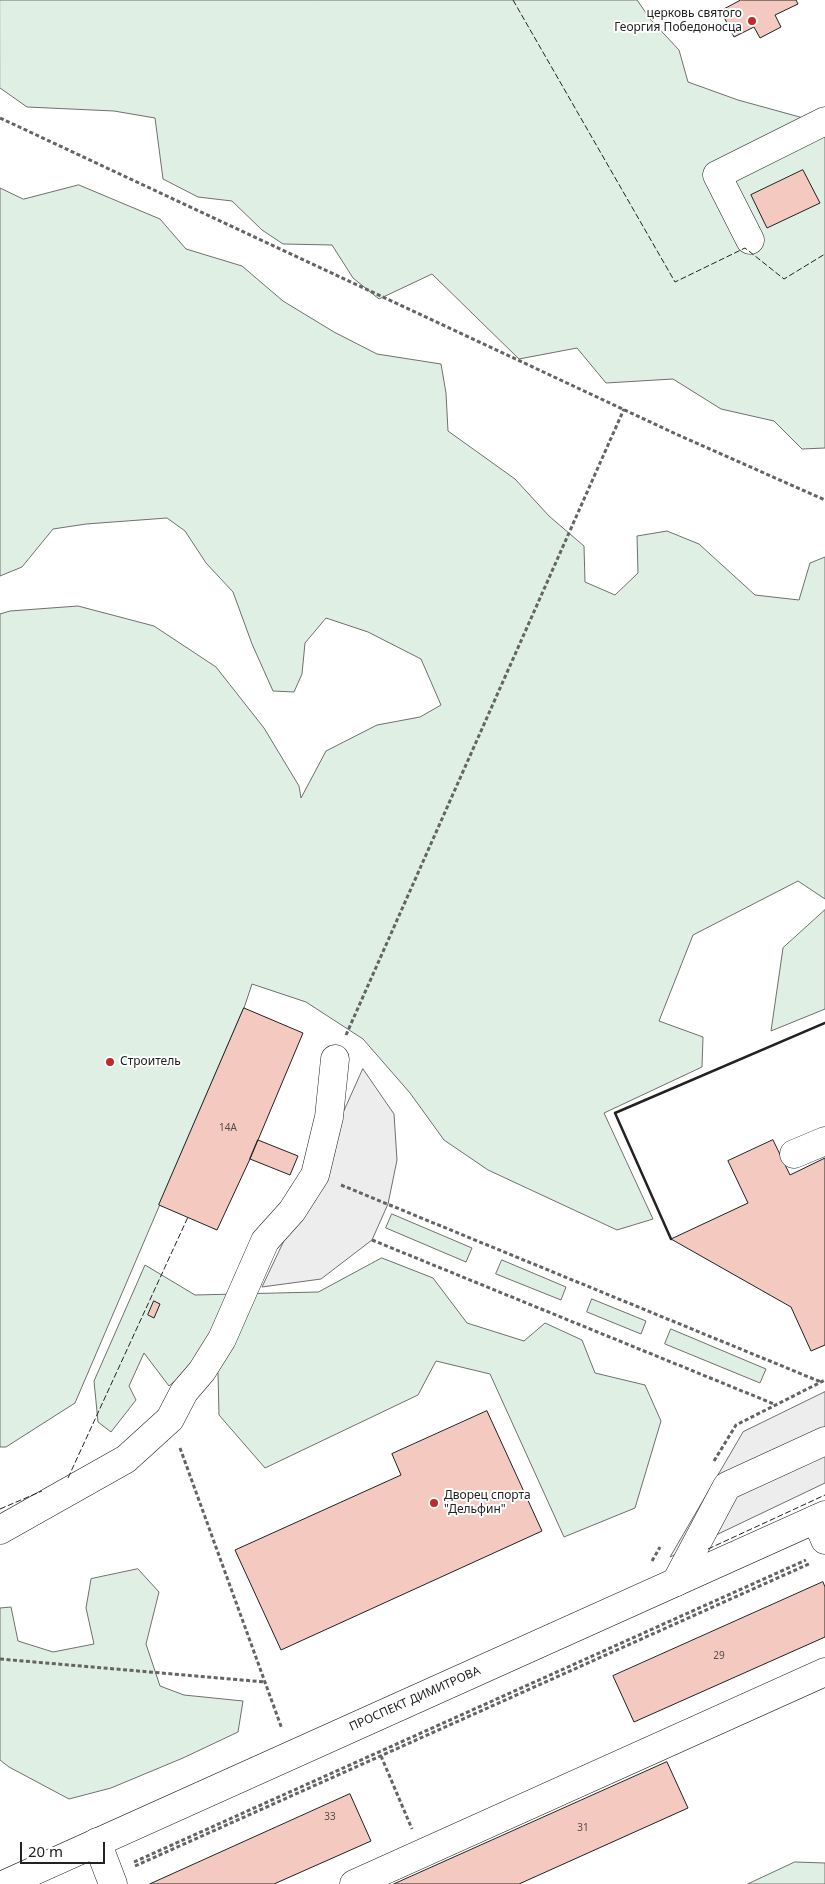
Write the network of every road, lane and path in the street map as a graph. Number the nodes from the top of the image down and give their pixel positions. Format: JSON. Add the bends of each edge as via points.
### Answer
{"nodes":[{"id":1,"x":0,"y":118,"type":"edge"},
{"id":2,"x":825,"y":122,"type":"edge"},
{"id":3,"x":750,"y":240,"type":"dead end"},
{"id":4,"x":624,"y":409,"type":"junction"},
{"id":5,"x":825,"y":500,"type":"edge"},
{"id":6,"x":335,"y":1060,"type":"joint"},
{"id":7,"x":825,"y":1141,"type":"edge"},
{"id":8,"x":794,"y":1154,"type":"dead end"},
{"id":9,"x":315,"y":1175,"type":"junction"},
{"id":10,"x":372,"y":1240,"type":"dead end"},
{"id":11,"x":823,"y":1381,"type":"edge"},
{"id":12,"x":774,"y":1404,"type":"junction"},
{"id":13,"x":170,"y":1419,"type":"junction"},
{"id":14,"x":825,"y":1441,"type":"edge"},
{"id":15,"x":710,"y":1467,"type":"dead end"},
{"id":16,"x":0,"y":1530,"type":"edge"},
{"id":17,"x":818,"y":1539,"type":"edge"},
{"id":18,"x":662,"y":1543,"type":"dead end"},
{"id":19,"x":647,"y":1569,"type":"dead end"},
{"id":20,"x":676,"y":1582,"type":"junction"},
{"id":21,"x":0,"y":1659,"type":"edge"},
{"id":22,"x":825,"y":1672,"type":"edge"},
{"id":23,"x":265,"y":1682,"type":"junction"},
{"id":24,"x":285,"y":1736,"type":"dead end"},
{"id":25,"x":381,"y":1756,"type":"junction"},
{"id":26,"x":97,"y":1842,"type":"junction"},
{"id":27,"x":422,"y":1853,"type":"junction"},
{"id":28,"x":110,"y":1878,"type":"edge"},
{"id":29,"x":5,"y":1884,"type":"edge"},
{"id":30,"x":354,"y":1884,"type":"edge"}],
"edges":[{"from":1,"to":4,"type":"path"},
{"from":2,"to":3,"type":"main road","via":[[717,175]]},
{"from":4,"to":5,"type":"path"},
{"from":4,"to":6,"type":"path"},
{"from":6,"to":9,"type":"main road","via":[[329,1117]]},
{"from":7,"to":8,"type":"main road"},
{"from":9,"to":11,"type":"path"},
{"from":9,"to":13,"type":"main road","via":[[292,1211],[265,1241],[222,1339],[184,1392]]},
{"from":10,"to":12,"type":"path"},
{"from":11,"to":12,"type":"path"},
{"from":12,"to":15,"type":"path","via":[[736,1425]]},
{"from":13,"to":16,"type":"main road","via":[[126,1459]]},
{"from":13,"to":23,"type":"path"},
{"from":14,"to":20,"type":"main road","via":[[727,1486]]},
{"from":17,"to":20,"type":"main road","name":"ПРОСПЕКТ ДИМИТРОВА"},
{"from":17,"to":25,"type":"path"},
{"from":17,"to":28,"type":"path"},
{"from":18,"to":19,"type":"path"},
{"from":20,"to":26,"type":"main road","name":"ПРОСПЕКТ ДИМИТРОВА"},
{"from":21,"to":23,"type":"path"},
{"from":22,"to":27,"type":"main road"},
{"from":23,"to":24,"type":"path"},
{"from":25,"to":27,"type":"path"},
{"from":25,"to":28,"type":"path"},
{"from":26,"to":28,"type":"main road"},
{"from":26,"to":29,"type":"main road","name":"ПРОСПЕКТ ДИМИТРОВА"},
{"from":27,"to":30,"type":"main road"}]}
